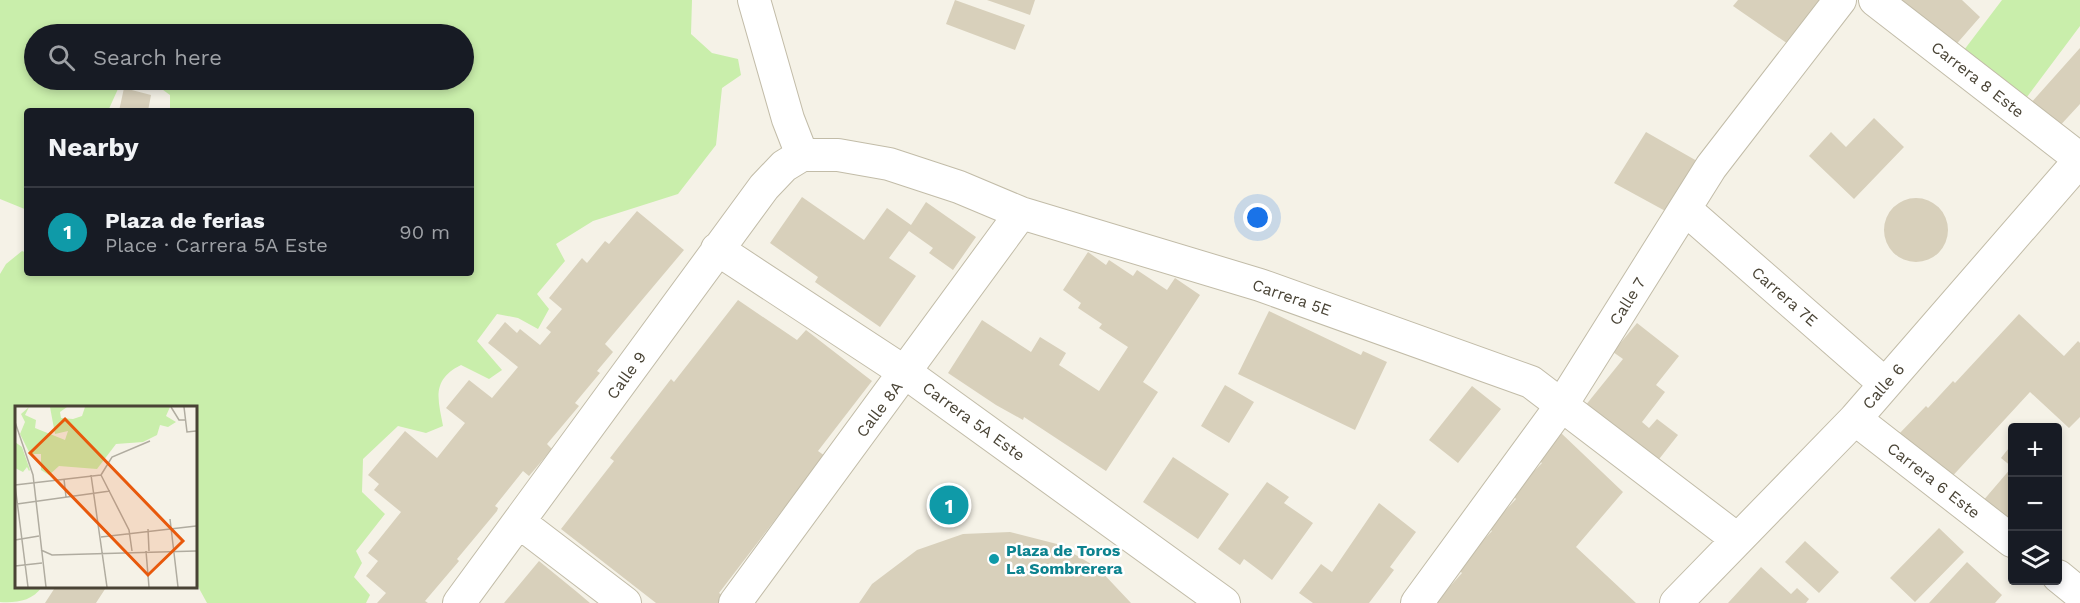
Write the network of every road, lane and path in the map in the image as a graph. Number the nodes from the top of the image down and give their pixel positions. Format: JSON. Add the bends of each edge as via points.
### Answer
{"nodes":[{"id":1,"x":754,"y":0,"type":"edge"},
{"id":2,"x":1840,"y":0,"type":"edge"},
{"id":3,"x":1875,"y":0,"type":"edge"},
{"id":4,"x":802,"y":155,"type":"junction"},
{"id":5,"x":2080,"y":159,"type":"edge"},
{"id":6,"x":1685,"y":209,"type":"junction"},
{"id":7,"x":1021,"y":213,"type":"junction"},
{"id":8,"x":717,"y":249,"type":"junction"},
{"id":9,"x":906,"y":373,"type":"junction"},
{"id":10,"x":1885,"y":384,"type":"junction"},
{"id":11,"x":1561,"y":406,"type":"junction"},
{"id":12,"x":1855,"y":419,"type":"junction"},
{"id":13,"x":519,"y":522,"type":"junction"},
{"id":14,"x":2008,"y":537,"type":"edge"},
{"id":15,"x":1737,"y":539,"type":"junction"},
{"id":16,"x":2062,"y":579,"type":"edge"},
{"id":17,"x":2080,"y":594,"type":"edge"},
{"id":18,"x":459,"y":603,"type":"edge"},
{"id":19,"x":625,"y":603,"type":"edge"},
{"id":20,"x":735,"y":603,"type":"edge"},
{"id":21,"x":1224,"y":603,"type":"edge"},
{"id":22,"x":1417,"y":603,"type":"edge"},
{"id":23,"x":1676,"y":603,"type":"edge"}],
"edges":[{"from":1,"to":4,"type":"street"},
{"from":2,"to":6,"type":"street","name":"Calle 7","via":[[1712,167]]},
{"from":3,"to":5,"type":"street","name":"Carrera 8 Este"},
{"from":4,"to":7,"type":"street","name":"Carrera 5E","via":[[838,155],[889,164]]},
{"from":4,"to":8,"type":"street","name":"Calle 9","via":[[784,166],[764,187]]},
{"from":5,"to":10,"type":"street","name":"Calle 6"},
{"from":6,"to":10,"type":"street","name":"Carrera 7E"},
{"from":6,"to":11,"type":"street","name":"Calle 7"},
{"from":7,"to":9,"type":"street","name":"Calle 8A"},
{"from":7,"to":11,"type":"street","name":"Carrera 5E","via":[[1260,285],[1531,382]]},
{"from":8,"to":9,"type":"street","name":"Carrera 5A Este"},
{"from":8,"to":13,"type":"street","name":"Calle 9"},
{"from":9,"to":20,"type":"street","name":"Calle 8A"},
{"from":9,"to":21,"type":"street","name":"Carrera 5A Este"},
{"from":10,"to":12,"type":"street","name":"Calle 6"},
{"from":11,"to":15,"type":"street","name":"Carrera 5E"},
{"from":11,"to":22,"type":"street","name":"Calle 7"},
{"from":12,"to":14,"type":"street","name":"Carrera 6 Este"},
{"from":12,"to":15,"type":"street","name":"Calle 6"},
{"from":13,"to":18,"type":"street","name":"Calle 9"},
{"from":13,"to":19,"type":"street"},
{"from":15,"to":23,"type":"street","name":"Calle 6"},
{"from":16,"to":17,"type":"street"}]}
